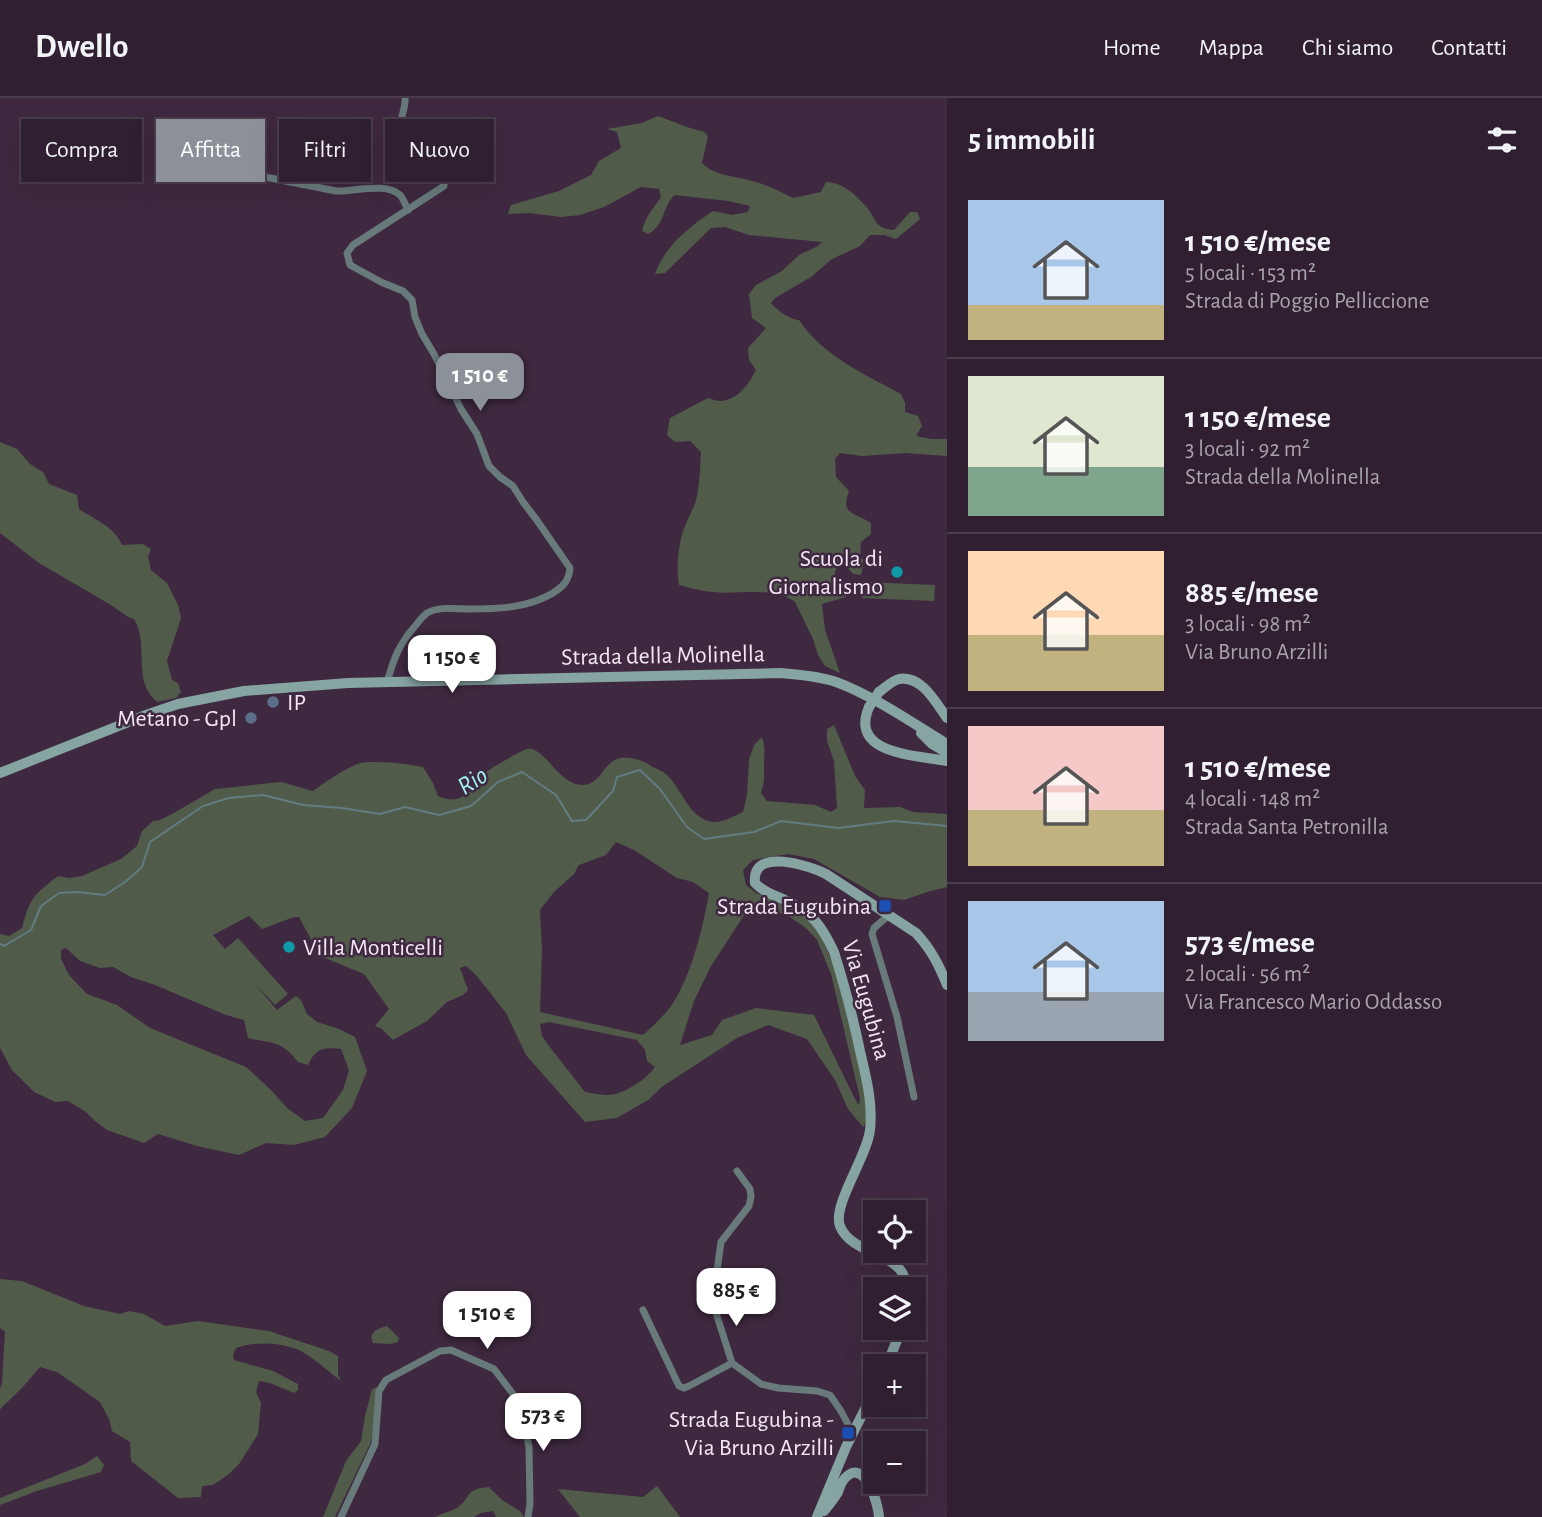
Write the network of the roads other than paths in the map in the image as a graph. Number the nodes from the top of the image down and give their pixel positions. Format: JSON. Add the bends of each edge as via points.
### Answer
{"nodes":[{"id":1,"x":405,"y":98,"type":"edge"},
{"id":2,"x":265,"y":177,"type":"edge"},
{"id":3,"x":408,"y":210,"type":"junction"},
{"id":4,"x":387,"y":682,"type":"junction"},
{"id":5,"x":947,"y":718,"type":"edge"},
{"id":6,"x":911,"y":723,"type":"junction"},
{"id":7,"x":947,"y":738,"type":"edge"},
{"id":8,"x":947,"y":744,"type":"edge"},
{"id":9,"x":947,"y":753,"type":"edge"},
{"id":10,"x":947,"y":761,"type":"edge"},
{"id":11,"x":0,"y":773,"type":"edge"},
{"id":12,"x":888,"y":915,"type":"junction"},
{"id":13,"x":947,"y":985,"type":"edge"},
{"id":14,"x":914,"y":1097,"type":"dead end"},
{"id":15,"x":737,"y":1171,"type":"dead end"},
{"id":16,"x":903,"y":1277,"type":"edge"},
{"id":17,"x":643,"y":1310,"type":"dead end"},
{"id":18,"x":732,"y":1363,"type":"junction"},
{"id":19,"x":863,"y":1414,"type":"edge"},
{"id":20,"x":853,"y":1434,"type":"junction"},
{"id":21,"x":341,"y":1517,"type":"edge"},
{"id":22,"x":528,"y":1517,"type":"edge"},
{"id":23,"x":817,"y":1517,"type":"edge"},
{"id":24,"x":879,"y":1517,"type":"edge"}],
"edges":[{"from":1,"to":3,"type":"street","via":[[400,126],[406,139],[438,162],[444,174],[444,186]]},
{"from":2,"to":3,"type":"street","via":[[336,191],[388,189],[400,195]]},
{"from":3,"to":4,"type":"street","via":[[353,245],[347,253],[350,265],[412,300],[422,334],[477,434],[489,466],[513,486],[570,568],[560,589],[525,605],[443,608],[426,614],[403,639]]},
{"from":4,"to":6,"type":"street","name":"Strada della Molinella","via":[[781,673],[835,681]]},
{"from":4,"to":11,"type":"street","name":"Strada della Molinella","via":[[244,691],[178,704]]},
{"from":5,"to":10,"type":"street","bridge":true,"via":[[922,685],[899,679],[879,692],[864,719],[871,739],[880,747]]},
{"from":6,"to":7,"type":"street","name":"Strada della Molinella"},
{"from":6,"to":8,"type":"street","name":"Strada della Molinella"},
{"from":6,"to":9,"type":"street","name":"Strada della Molinella"},
{"from":12,"to":13,"type":"street","name":"Via Eugubina","via":[[927,944]]},
{"from":12,"to":14,"type":"street","name":"Via Eugubina","via":[[872,934]]},
{"from":12,"to":16,"type":"street","name":"Via Eugubina","via":[[813,867],[778,861],[760,867],[754,876],[762,890],[808,912],[834,952],[871,1110],[867,1146],[839,1208],[840,1226],[854,1242],[894,1265]]},
{"from":15,"to":18,"type":"street","via":[[751,1197],[722,1242],[714,1293]]},
{"from":17,"to":18,"type":"street","via":[[679,1386],[690,1386]]},
{"from":18,"to":20,"type":"street","via":[[761,1384],[830,1395]]},
{"from":19,"to":20,"type":"street"},
{"from":20,"to":23,"type":"street"},
{"from":21,"to":22,"type":"street","via":[[375,1444],[379,1391],[386,1380],[440,1351],[451,1350],[494,1369],[513,1394],[529,1447]]},
{"from":23,"to":24,"type":"street","via":[[842,1482],[850,1474],[858,1474],[867,1479],[876,1497]]}]}
